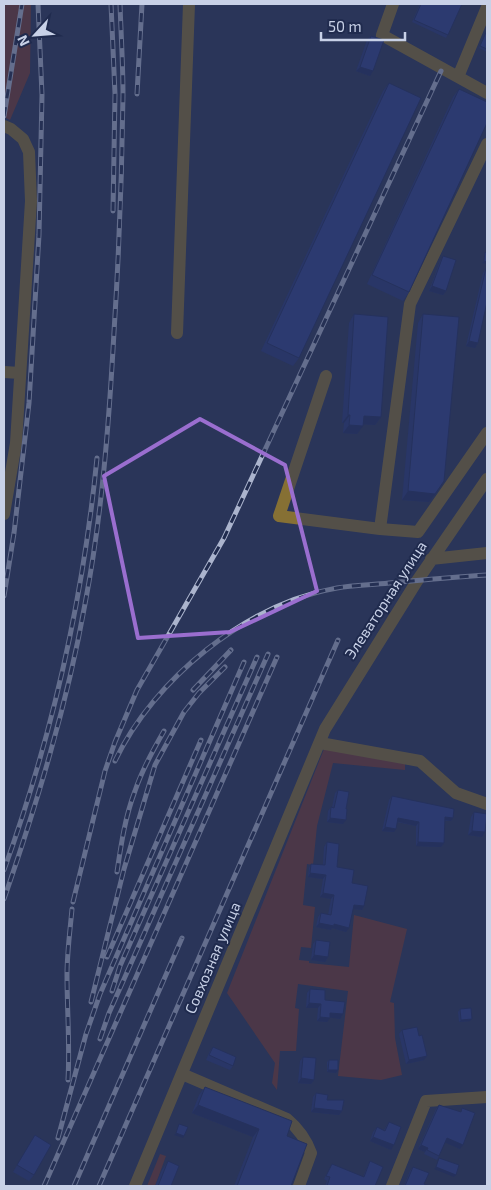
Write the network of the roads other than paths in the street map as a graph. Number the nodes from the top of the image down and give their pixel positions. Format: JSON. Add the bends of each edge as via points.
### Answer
{"nodes":[{"id":1,"x":189,"y":4,"type":"edge"},
{"id":2,"x":393,"y":4,"type":"edge"},
{"id":3,"x":487,"y":7,"type":"edge"},
{"id":4,"x":458,"y":77,"type":"junction"},
{"id":5,"x":487,"y":92,"type":"edge"},
{"id":6,"x":4,"y":126,"type":"edge"},
{"id":7,"x":487,"y":144,"type":"edge"},
{"id":8,"x":178,"y":333,"type":"dead end"},
{"id":9,"x":4,"y":372,"type":"edge"},
{"id":10,"x":20,"y":373,"type":"junction"},
{"id":11,"x":326,"y":376,"type":"dead end"},
{"id":12,"x":487,"y":433,"type":"edge"},
{"id":13,"x":487,"y":479,"type":"edge"},
{"id":14,"x":4,"y":514,"type":"edge"},
{"id":15,"x":380,"y":529,"type":"junction"},
{"id":16,"x":487,"y":553,"type":"edge"},
{"id":17,"x":431,"y":559,"type":"junction"},
{"id":18,"x":320,"y":743,"type":"junction"},
{"id":19,"x":487,"y":804,"type":"edge"},
{"id":20,"x":182,"y":1074,"type":"junction"},
{"id":21,"x":487,"y":1097,"type":"edge"},
{"id":22,"x":135,"y":1186,"type":"edge"},
{"id":23,"x":299,"y":1186,"type":"edge"},
{"id":24,"x":392,"y":1186,"type":"edge"}],
"edges":[{"from":1,"to":8,"type":"street"},
{"from":2,"to":4,"type":"street","via":[[382,35]]},
{"from":3,"to":4,"type":"street"},
{"from":4,"to":5,"type":"street"},
{"from":6,"to":10,"type":"street","via":[[23,139],[30,162],[31,201]]},
{"from":7,"to":15,"type":"street","via":[[410,304]]},
{"from":9,"to":10,"type":"street"},
{"from":10,"to":14,"type":"street","via":[[16,443]]},
{"from":11,"to":15,"type":"street","via":[[279,516]]},
{"from":12,"to":15,"type":"street","via":[[418,532]]},
{"from":13,"to":17,"type":"street","name":"Элеваторная улица"},
{"from":16,"to":17,"type":"street"},
{"from":17,"to":18,"type":"street","name":"Элеваторная улица","via":[[331,717]]},
{"from":18,"to":19,"type":"street","via":[[420,760],[456,793]]},
{"from":18,"to":20,"type":"street","name":"Совхозная улица"},
{"from":20,"to":22,"type":"street","name":"Совхозная улица"},
{"from":20,"to":23,"type":"street","via":[[287,1119],[298,1129],[311,1153]]},
{"from":21,"to":24,"type":"street","via":[[426,1101]]}]}
